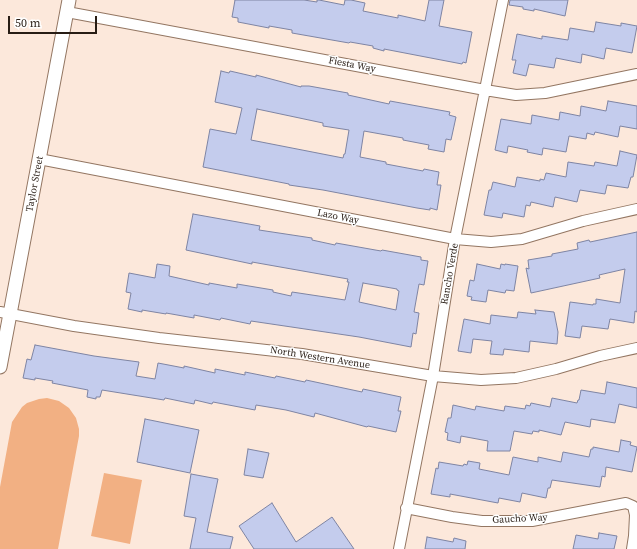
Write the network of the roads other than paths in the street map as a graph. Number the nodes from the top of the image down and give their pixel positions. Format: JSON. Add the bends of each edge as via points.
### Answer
{"nodes":[{"id":1,"x":503,"y":0,"type":"edge"},
{"id":2,"x":68,"y":6,"type":"edge"},
{"id":3,"x":637,"y":74,"type":"edge"},
{"id":4,"x":485,"y":90,"type":"junction"},
{"id":5,"x":39,"y":159,"type":"junction"},
{"id":6,"x":637,"y":210,"type":"edge"},
{"id":7,"x":456,"y":239,"type":"junction"},
{"id":8,"x":5,"y":313,"type":"edge"},
{"id":9,"x":637,"y":348,"type":"edge"},
{"id":10,"x":0,"y":367,"type":"edge"},
{"id":11,"x":432,"y":376,"type":"junction"},
{"id":12,"x":406,"y":508,"type":"junction"},
{"id":13,"x":398,"y":549,"type":"edge"},
{"id":14,"x":632,"y":549,"type":"edge"}],
"edges":[{"from":1,"to":4,"type":"street","name":"Rancho Verde"},
{"from":2,"to":4,"type":"street","name":"Fiesta Way"},
{"from":2,"to":5,"type":"street","name":"Taylor Street"},
{"from":3,"to":4,"type":"street","name":"Fiesta Way","via":[[545,93],[516,95]]},
{"from":4,"to":7,"type":"street","name":"Rancho Verde"},
{"from":5,"to":7,"type":"street","name":"Lazo Way"},
{"from":5,"to":8,"type":"street","name":"Taylor Street"},
{"from":6,"to":7,"type":"street","name":"Lazo Way","via":[[583,221],[522,239],[491,242]]},
{"from":7,"to":11,"type":"street","name":"Rancho Verde"},
{"from":8,"to":10,"type":"street","name":"Taylor Street"},
{"from":8,"to":11,"type":"street","name":"North Western Avenue","via":[[151,337],[302,354]]},
{"from":9,"to":11,"type":"street","name":"North Western Avenue","via":[[516,378],[482,380]]},
{"from":11,"to":12,"type":"street","name":"Rancho Verde"},
{"from":12,"to":13,"type":"street","name":"Rancho Verde"},
{"from":12,"to":14,"type":"street","name":"Gaucho Way","via":[[482,521],[532,521],[626,503],[633,506],[635,515]]}]}
